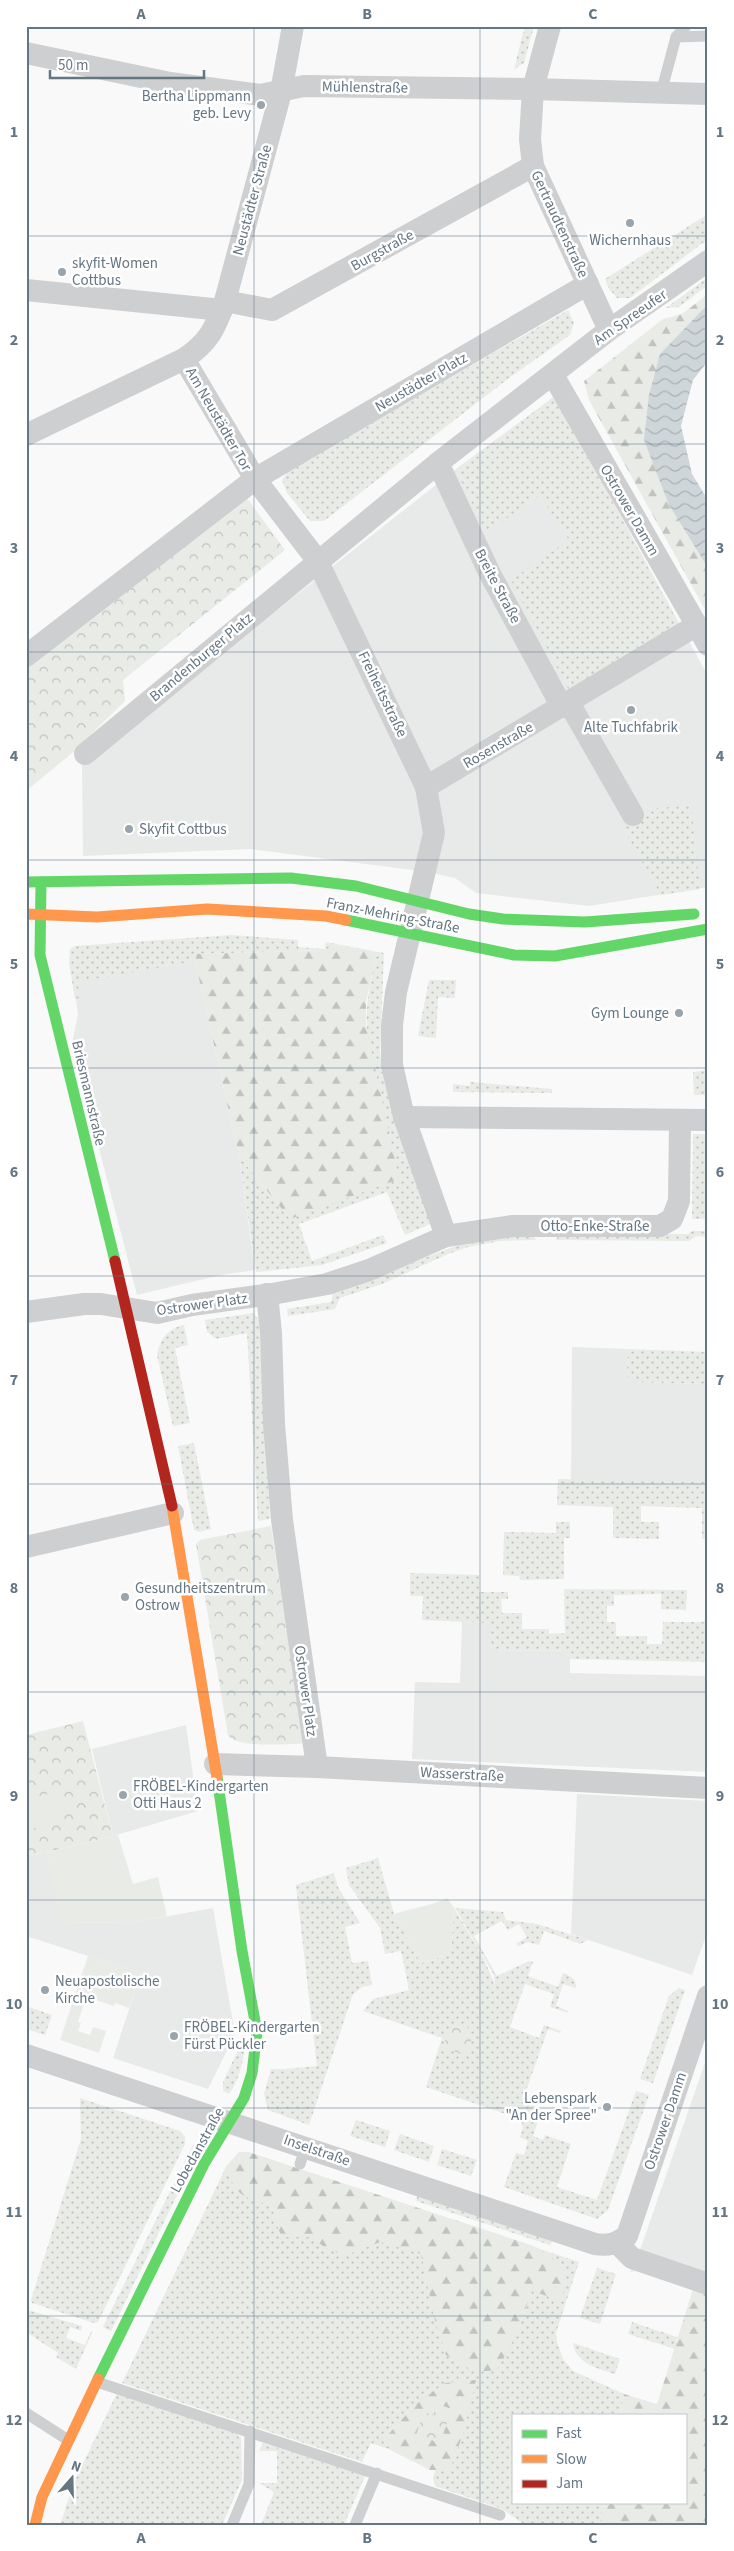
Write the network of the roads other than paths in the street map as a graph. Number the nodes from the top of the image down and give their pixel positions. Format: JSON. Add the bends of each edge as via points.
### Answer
{"nodes":[{"id":1,"x":292,"y":26,"type":"edge"},
{"id":2,"x":550,"y":26,"type":"edge"},
{"id":3,"x":686,"y":26,"type":"edge"},
{"id":4,"x":708,"y":36,"type":"edge"},
{"id":5,"x":676,"y":38,"type":"junction"},
{"id":6,"x":26,"y":53,"type":"edge"},
{"id":7,"x":533,"y":88,"type":"junction"},
{"id":8,"x":281,"y":92,"type":"junction"},
{"id":9,"x":661,"y":93,"type":"junction"},
{"id":10,"x":708,"y":94,"type":"edge"},
{"id":11,"x":533,"y":166,"type":"junction"},
{"id":12,"x":708,"y":261,"type":"edge"},
{"id":13,"x":588,"y":284,"type":"junction"},
{"id":14,"x":26,"y":290,"type":"edge"},
{"id":15,"x":223,"y":305,"type":"junction"},
{"id":16,"x":609,"y":330,"type":"junction"},
{"id":17,"x":184,"y":359,"type":"junction"},
{"id":18,"x":553,"y":375,"type":"junction"},
{"id":19,"x":26,"y":435,"type":"edge"},
{"id":20,"x":438,"y":463,"type":"junction"},
{"id":21,"x":255,"y":479,"type":"junction"},
{"id":22,"x":317,"y":560,"type":"junction"},
{"id":23,"x":697,"y":626,"type":"junction"},
{"id":24,"x":708,"y":645,"type":"edge"},
{"id":25,"x":26,"y":656,"type":"edge"},
{"id":26,"x":566,"y":705,"type":"junction"},
{"id":27,"x":84,"y":754,"type":"dead end"},
{"id":28,"x":426,"y":787,"type":"junction"},
{"id":29,"x":633,"y":815,"type":"dead end"},
{"id":30,"x":26,"y":882,"type":"edge"},
{"id":31,"x":41,"y":882,"type":"junction"},
{"id":32,"x":420,"y":900,"type":"junction"},
{"id":33,"x":708,"y":912,"type":"edge"},
{"id":34,"x":26,"y":914,"type":"edge"},
{"id":35,"x":40,"y":915,"type":"junction"},
{"id":36,"x":708,"y":929,"type":"edge"},
{"id":37,"x":410,"y":933,"type":"junction"},
{"id":38,"x":404,"y":1117,"type":"junction"},
{"id":39,"x":680,"y":1120,"type":"junction"},
{"id":40,"x":708,"y":1120,"type":"edge"},
{"id":41,"x":446,"y":1236,"type":"junction"},
{"id":42,"x":267,"y":1294,"type":"junction"},
{"id":43,"x":127,"y":1308,"type":"junction"},
{"id":44,"x":26,"y":1312,"type":"edge"},
{"id":45,"x":173,"y":1513,"type":"junction"},
{"id":46,"x":26,"y":1547,"type":"edge"},
{"id":47,"x":215,"y":1764,"type":"junction"},
{"id":48,"x":317,"y":1766,"type":"junction"},
{"id":49,"x":708,"y":1788,"type":"edge"},
{"id":50,"x":708,"y":1996,"type":"edge"},
{"id":51,"x":26,"y":2055,"type":"edge"},
{"id":52,"x":230,"y":2121,"type":"junction"},
{"id":53,"x":612,"y":2244,"type":"junction"},
{"id":54,"x":708,"y":2284,"type":"edge"},
{"id":55,"x":97,"y":2382,"type":"junction"},
{"id":56,"x":26,"y":2413,"type":"edge"},
{"id":57,"x":250,"y":2432,"type":"junction"},
{"id":58,"x":68,"y":2440,"type":"junction"},
{"id":59,"x":377,"y":2473,"type":"junction"},
{"id":60,"x":500,"y":2515,"type":"dead end"},
{"id":61,"x":35,"y":2525,"type":"edge"},
{"id":62,"x":232,"y":2525,"type":"edge"},
{"id":63,"x":355,"y":2525,"type":"edge"}],
"edges":[{"from":1,"to":8,"type":"street","name":"Neustädter Straße"},
{"from":2,"to":7,"type":"street","name":"Gertraudtenstraße"},
{"from":3,"to":5,"type":"lane"},
{"from":4,"to":5,"type":"lane"},
{"from":5,"to":9,"type":"lane"},
{"from":6,"to":8,"type":"street","name":"Mühlenstraße","via":[[170,83],[260,95]]},
{"from":7,"to":8,"type":"street","name":"Mühlenstraße","via":[[304,86]]},
{"from":7,"to":9,"type":"street","name":"Mühlenstraße"},
{"from":7,"to":11,"type":"street","name":"Gertraudtenstraße","via":[[530,139]]},
{"from":8,"to":15,"type":"street","name":"Neustädter Straße"},
{"from":9,"to":10,"type":"street","name":"Mühlenstraße"},
{"from":11,"to":13,"type":"street","name":"Gertraudtenstraße"},
{"from":11,"to":15,"type":"street","name":"Burgstraße","via":[[272,310]]},
{"from":12,"to":16,"type":"street","name":"Am Spreeufer"},
{"from":13,"to":16,"type":"street","name":"Gertraudtenstraße"},
{"from":13,"to":21,"type":"street","name":"Neustädter Platz"},
{"from":14,"to":15,"type":"street","name":"Burgstraße"},
{"from":15,"to":17,"type":"street","name":"Neustädter Straße","via":[[212,333],[202,347]]},
{"from":16,"to":18,"type":"street","name":"Am Spreeufer"},
{"from":17,"to":19,"type":"street"},
{"from":17,"to":21,"type":"street","name":"Am Neustädter Tor"},
{"from":18,"to":20,"type":"street"},
{"from":18,"to":23,"type":"street","name":"Ostrower Damm"},
{"from":20,"to":22,"type":"street"},
{"from":20,"to":26,"type":"street","name":"Breite Straße","via":[[490,574]]},
{"from":21,"to":22,"type":"street","name":"Freiheitsstraße"},
{"from":21,"to":25,"type":"street"},
{"from":22,"to":27,"type":"street","name":"Brandenburger Platz"},
{"from":22,"to":28,"type":"street","name":"Freiheitsstraße"},
{"from":23,"to":24,"type":"street","name":"Ostrower Damm"},
{"from":23,"to":26,"type":"street","name":"Rosenstraße"},
{"from":26,"to":28,"type":"street","name":"Rosenstraße"},
{"from":26,"to":29,"type":"street"},
{"from":28,"to":32,"type":"street","name":"Freiheitsstraße","via":[[434,833]]},
{"from":30,"to":31,"type":"street"},
{"from":31,"to":32,"type":"street","name":"Franz-Mehring-Straße","via":[[292,878],[365,888]]},
{"from":31,"to":35,"type":"street","name":"Briesmannstraße"},
{"from":32,"to":33,"type":"street","name":"Franz-Mehring-Straße","via":[[481,915],[577,924]]},
{"from":32,"to":37,"type":"street","name":"Freiheitsstraße"},
{"from":34,"to":35,"type":"street"},
{"from":35,"to":37,"type":"street","name":"Franz-Mehring-Straße","via":[[97,917],[208,909],[256,910],[334,917]]},
{"from":35,"to":43,"type":"street","name":"Briesmannstraße","via":[[40,956]]},
{"from":36,"to":37,"type":"street","name":"Franz-Mehring-Straße","via":[[554,956],[514,955]]},
{"from":37,"to":38,"type":"street","via":[[392,1025],[392,1065]]},
{"from":38,"to":39,"type":"street"},
{"from":38,"to":41,"type":"street"},
{"from":39,"to":40,"type":"street"},
{"from":39,"to":41,"type":"street","name":"Otto-Enke-Straße","via":[[679,1201],[672,1218],[660,1226],[513,1226]]},
{"from":41,"to":42,"type":"street","name":"Otto-Enke-Straße","via":[[369,1270],[327,1284]]},
{"from":42,"to":43,"type":"street","name":"Ostrower Platz","via":[[158,1313]]},
{"from":42,"to":48,"type":"street","name":"Ostrower Platz","via":[[282,1520]]},
{"from":43,"to":44,"type":"street","name":"Ostrower Platz","via":[[84,1304]]},
{"from":43,"to":45,"type":"street"},
{"from":45,"to":46,"type":"street"},
{"from":45,"to":47,"type":"street"},
{"from":47,"to":48,"type":"street","name":"Wasserstraße"},
{"from":47,"to":52,"type":"street","name":"Lobedanstraße","via":[[257,2032],[252,2073],[244,2098]]},
{"from":48,"to":49,"type":"street","name":"Wasserstraße"},
{"from":50,"to":53,"type":"street","name":"Ostrower Damm","via":[[627,2236]]},
{"from":51,"to":52,"type":"street","name":"Inselstraße"},
{"from":52,"to":53,"type":"street","name":"Inselstraße","via":[[303,2155],[595,2244]]},
{"from":52,"to":55,"type":"street","name":"Lobedanstraße","via":[[204,2164]]},
{"from":53,"to":54,"type":"street","via":[[632,2258]]},
{"from":55,"to":57,"type":"lane"},
{"from":55,"to":58,"type":"street","name":"Lobedanstraße"},
{"from":56,"to":58,"type":"lane"},
{"from":57,"to":59,"type":"lane"},
{"from":57,"to":62,"type":"lane","via":[[249,2484]]},
{"from":58,"to":61,"type":"street","name":"Lobedanstraße","via":[[42,2497]]},
{"from":59,"to":60,"type":"lane"},
{"from":59,"to":63,"type":"lane"}]}
